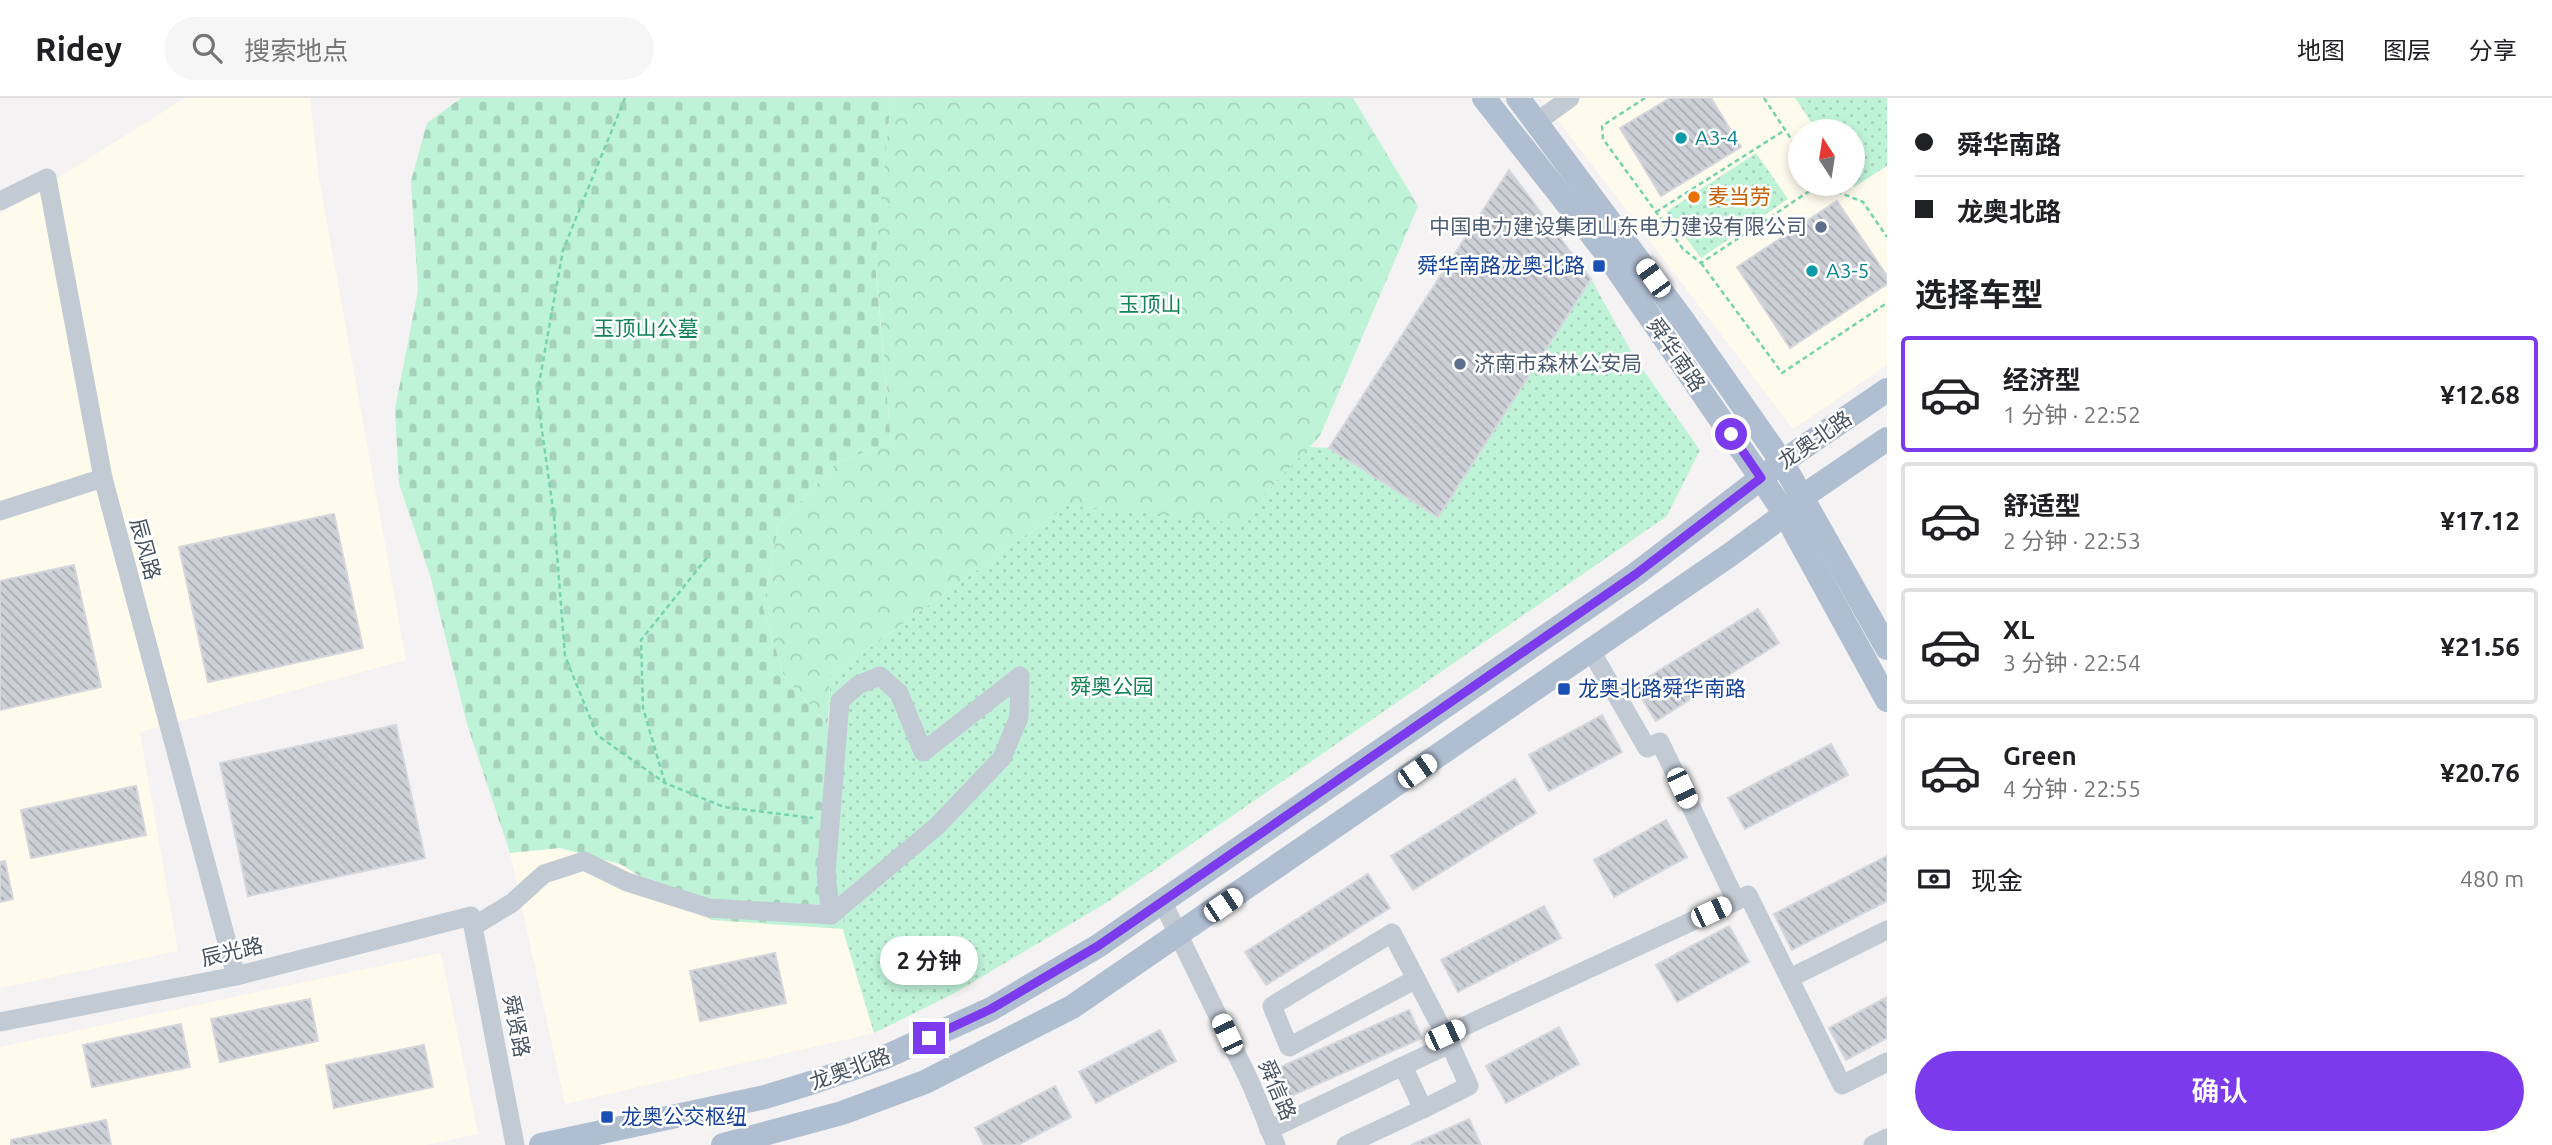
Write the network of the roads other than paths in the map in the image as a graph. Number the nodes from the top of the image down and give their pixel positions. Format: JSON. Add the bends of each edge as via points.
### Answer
{"nodes":[{"id":1,"x":1484,"y":98,"type":"edge"},
{"id":2,"x":1570,"y":98,"type":"edge"},
{"id":3,"x":1521,"y":99,"type":"edge"},
{"id":4,"x":1538,"y":121,"type":"junction"},
{"id":5,"x":0,"y":201,"type":"edge"},
{"id":6,"x":1887,"y":390,"type":"edge"},
{"id":7,"x":1887,"y":439,"type":"edge"},
{"id":8,"x":1782,"y":462,"type":"junction"},
{"id":9,"x":103,"y":478,"type":"junction"},
{"id":10,"x":1761,"y":478,"type":"junction"},
{"id":11,"x":1802,"y":497,"type":"junction"},
{"id":12,"x":0,"y":511,"type":"edge"},
{"id":13,"x":1785,"y":514,"type":"junction"},
{"id":14,"x":1887,"y":648,"type":"edge"},
{"id":15,"x":1591,"y":651,"type":"junction"},
{"id":16,"x":1887,"y":701,"type":"edge"},
{"id":17,"x":1163,"y":901,"type":"junction"},
{"id":18,"x":1735,"y":901,"type":"junction"},
{"id":19,"x":831,"y":915,"type":"junction"},
{"id":20,"x":472,"y":921,"type":"junction"},
{"id":21,"x":1887,"y":930,"type":"edge"},
{"id":22,"x":1181,"y":934,"type":"junction"},
{"id":23,"x":236,"y":976,"type":"junction"},
{"id":24,"x":1790,"y":978,"type":"junction"},
{"id":25,"x":1416,"y":979,"type":"junction"},
{"id":26,"x":0,"y":1022,"type":"edge"},
{"id":27,"x":1448,"y":1040,"type":"junction"},
{"id":28,"x":1887,"y":1062,"type":"edge"},
{"id":29,"x":1403,"y":1066,"type":"junction"},
{"id":30,"x":1423,"y":1109,"type":"junction"},
{"id":31,"x":1273,"y":1138,"type":"edge"},
{"id":32,"x":1887,"y":1138,"type":"edge"},
{"id":33,"x":515,"y":1145,"type":"edge"},
{"id":34,"x":541,"y":1145,"type":"edge"},
{"id":35,"x":723,"y":1145,"type":"edge"},
{"id":36,"x":1346,"y":1145,"type":"edge"},
{"id":37,"x":1873,"y":1145,"type":"edge"}],
"edges":[{"from":1,"to":10,"type":"main road","name":"舜华南路","via":[[1603,249]]},
{"from":2,"to":4,"type":"street"},
{"from":3,"to":4,"type":"main road","name":"舜华南路"},
{"from":4,"to":8,"type":"main road","name":"舜华南路"},
{"from":5,"to":9,"type":"street","name":"辰风路","via":[[47,178]]},
{"from":6,"to":8,"type":"main road","name":"龙奥北路"},
{"from":7,"to":11,"type":"main road","name":"龙奥北路"},
{"from":8,"to":10,"type":"main road","name":"龙奥北路"},
{"from":8,"to":11,"type":"main road","name":"舜华南路"},
{"from":9,"to":12,"type":"street"},
{"from":9,"to":23,"type":"street","name":"辰风路"},
{"from":10,"to":13,"type":"main road","name":"舜华南路"},
{"from":10,"to":17,"type":"main road","name":"龙奥北路","via":[[1636,574]]},
{"from":11,"to":13,"type":"main road","name":"龙奥北路"},
{"from":11,"to":14,"type":"main road","name":"舜华南路"},
{"from":13,"to":15,"type":"main road","name":"龙奥北路"},
{"from":13,"to":16,"type":"main road","name":"舜华南路"},
{"from":15,"to":18,"type":"street","via":[[1647,748],[1660,742]]},
{"from":15,"to":22,"type":"main road","name":"龙奥北路"},
{"from":17,"to":22,"type":"street","name":"舜信路"},
{"from":17,"to":34,"type":"main road","name":"龙奥北路","via":[[1012,997],[883,1058],[765,1097]]},
{"from":18,"to":24,"type":"street","via":[[1748,895]]},
{"from":18,"to":27,"type":"street"},
{"from":19,"to":19,"type":"street","via":[[937,826],[1002,758],[1019,718],[1020,676],[923,752],[898,693],[880,676],[858,685],[840,701],[826,874]]},
{"from":19,"to":20,"type":"street","name":"辰光路","via":[[709,908],[627,883],[584,861],[544,874],[512,903]]},
{"from":20,"to":23,"type":"street","name":"辰光路"},
{"from":20,"to":33,"type":"street","name":"舜贤路"},
{"from":21,"to":24,"type":"street"},
{"from":22,"to":31,"type":"street","name":"舜信路"},
{"from":22,"to":35,"type":"main road","name":"龙奥北路","via":[[1072,1007],[925,1082],[842,1113]]},
{"from":23,"to":26,"type":"street","name":"辰光路"},
{"from":24,"to":28,"type":"street","via":[[1842,1085]]},
{"from":25,"to":25,"type":"street","via":[[1289,1047],[1272,1006],[1392,933]]},
{"from":25,"to":27,"type":"street"},
{"from":27,"to":29,"type":"street"},
{"from":27,"to":30,"type":"street","via":[[1469,1086]]},
{"from":29,"to":30,"type":"street"},
{"from":29,"to":31,"type":"street"},
{"from":30,"to":36,"type":"street"},
{"from":32,"to":37,"type":"street"}]}
